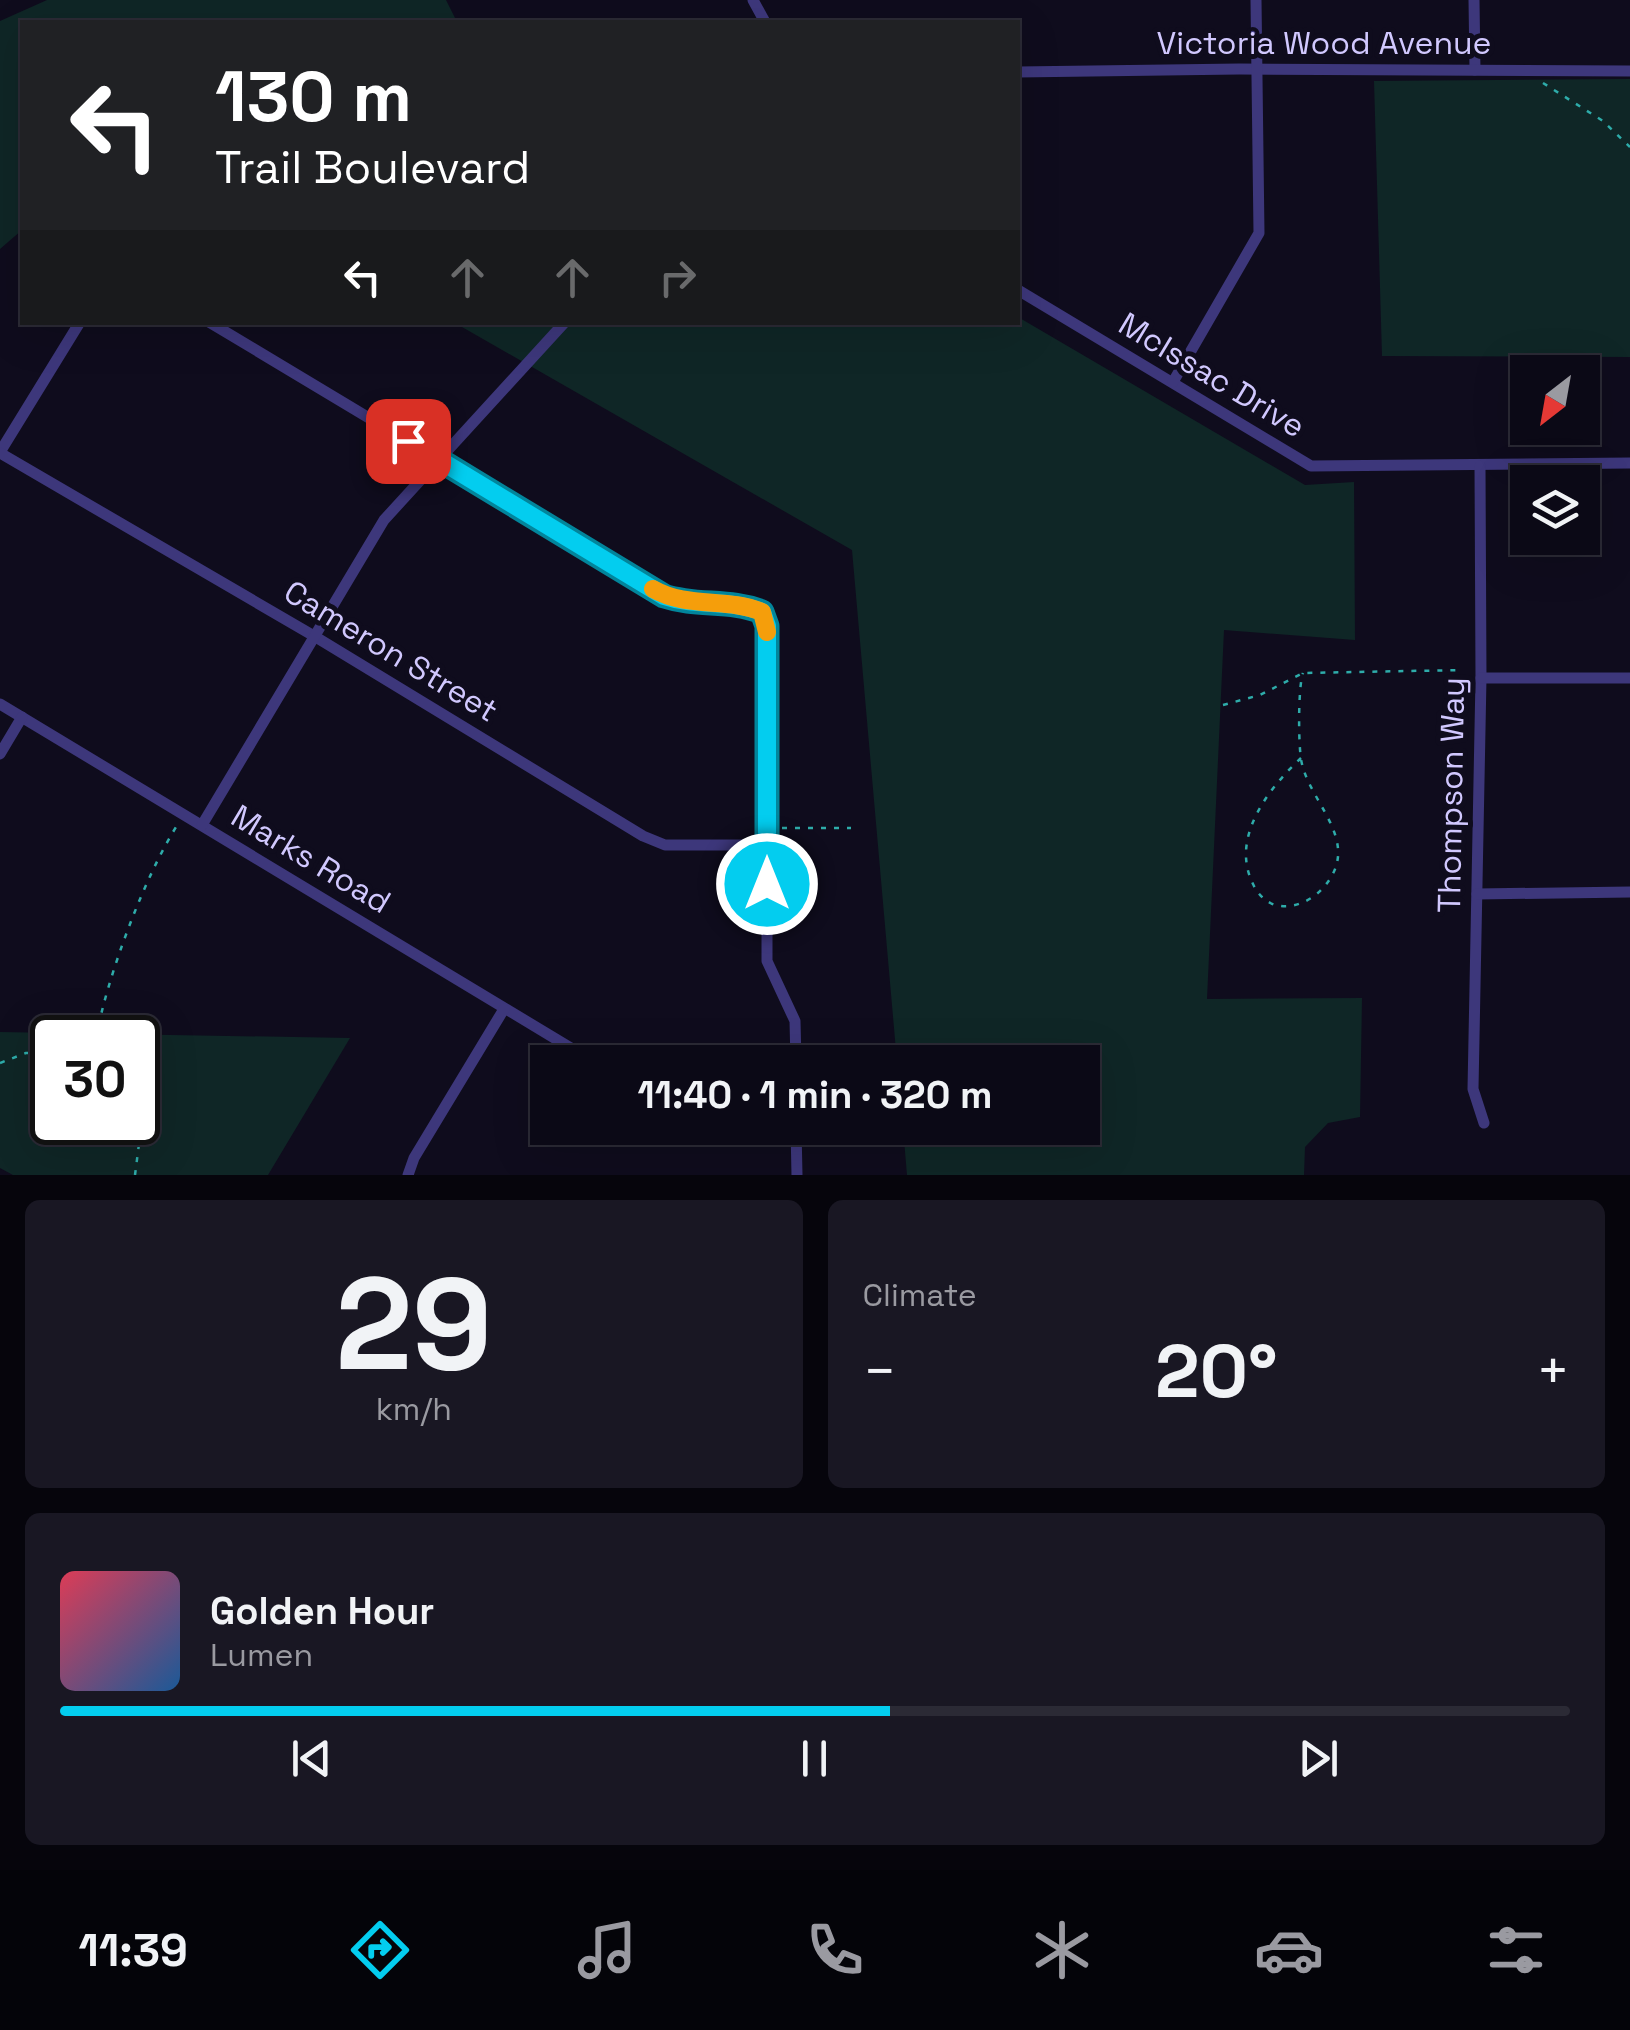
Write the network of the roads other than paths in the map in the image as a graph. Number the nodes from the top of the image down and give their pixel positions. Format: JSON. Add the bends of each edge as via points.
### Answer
{"nodes":[{"id":1,"x":1256,"y":0,"type":"edge"},
{"id":2,"x":1474,"y":0,"type":"edge"},
{"id":3,"x":1256,"y":69,"type":"junction"},
{"id":4,"x":1474,"y":70,"type":"junction"},
{"id":5,"x":1020,"y":72,"type":"edge"},
{"id":6,"x":1630,"y":72,"type":"edge"},
{"id":7,"x":1020,"y":291,"type":"edge"},
{"id":8,"x":78,"y":325,"type":"edge"},
{"id":9,"x":214,"y":325,"type":"edge"},
{"id":10,"x":562,"y":325,"type":"edge"},
{"id":11,"x":1174,"y":382,"type":"junction"},
{"id":12,"x":0,"y":452,"type":"edge"},
{"id":13,"x":437,"y":458,"type":"junction"},
{"id":14,"x":1630,"y":464,"type":"edge"},
{"id":15,"x":1480,"y":466,"type":"junction"},
{"id":16,"x":314,"y":636,"type":"junction"},
{"id":17,"x":1481,"y":678,"type":"junction"},
{"id":18,"x":1630,"y":678,"type":"edge"},
{"id":19,"x":0,"y":704,"type":"edge"},
{"id":20,"x":22,"y":717,"type":"junction"},
{"id":21,"x":0,"y":754,"type":"edge"},
{"id":22,"x":202,"y":825,"type":"junction"},
{"id":23,"x":767,"y":845,"type":"junction"},
{"id":24,"x":1630,"y":892,"type":"edge"},
{"id":25,"x":1477,"y":894,"type":"junction"},
{"id":26,"x":504,"y":1009,"type":"junction"},
{"id":27,"x":565,"y":1045,"type":"edge"},
{"id":28,"x":796,"y":1045,"type":"edge"},
{"id":29,"x":1484,"y":1123,"type":"dead end"},
{"id":30,"x":796,"y":1145,"type":"edge"},
{"id":31,"x":408,"y":1175,"type":"edge"},
{"id":32,"x":797,"y":1175,"type":"edge"}],
"edges":[{"from":1,"to":3,"type":"street"},
{"from":2,"to":4,"type":"street"},
{"from":3,"to":4,"type":"street","name":"Victoria Wood Avenue"},
{"from":3,"to":5,"type":"street","name":"Victoria Wood Avenue"},
{"from":3,"to":11,"type":"street","via":[[1259,233]]},
{"from":4,"to":6,"type":"street","name":"Victoria Wood Avenue"},
{"from":7,"to":11,"type":"street","name":"McIssac Drive"},
{"from":8,"to":12,"type":"street"},
{"from":9,"to":13,"type":"street"},
{"from":10,"to":13,"type":"street"},
{"from":11,"to":15,"type":"street","name":"McIssac Drive","via":[[1311,466]]},
{"from":12,"to":16,"type":"street","name":"Cameron Street"},
{"from":13,"to":16,"type":"street","via":[[384,520]]},
{"from":13,"to":23,"type":"street","via":[[664,596],[762,612]]},
{"from":14,"to":15,"type":"street","name":"McIssac Drive"},
{"from":15,"to":17,"type":"street","name":"Thompson Way"},
{"from":16,"to":22,"type":"street"},
{"from":16,"to":23,"type":"street","name":"Cameron Street","via":[[643,836],[664,845]]},
{"from":17,"to":18,"type":"street"},
{"from":17,"to":25,"type":"street","name":"Thompson Way"},
{"from":19,"to":20,"type":"street","name":"Marks Road"},
{"from":20,"to":21,"type":"street"},
{"from":20,"to":22,"type":"street","name":"Marks Road"},
{"from":22,"to":26,"type":"street","name":"Marks Road"},
{"from":23,"to":28,"type":"street","via":[[768,962],[795,1021]]},
{"from":24,"to":25,"type":"street"},
{"from":25,"to":29,"type":"street","name":"Thompson Way","via":[[1473,1088]]},
{"from":26,"to":27,"type":"street","name":"Marks Road"},
{"from":26,"to":31,"type":"street"},
{"from":30,"to":32,"type":"street"}]}
